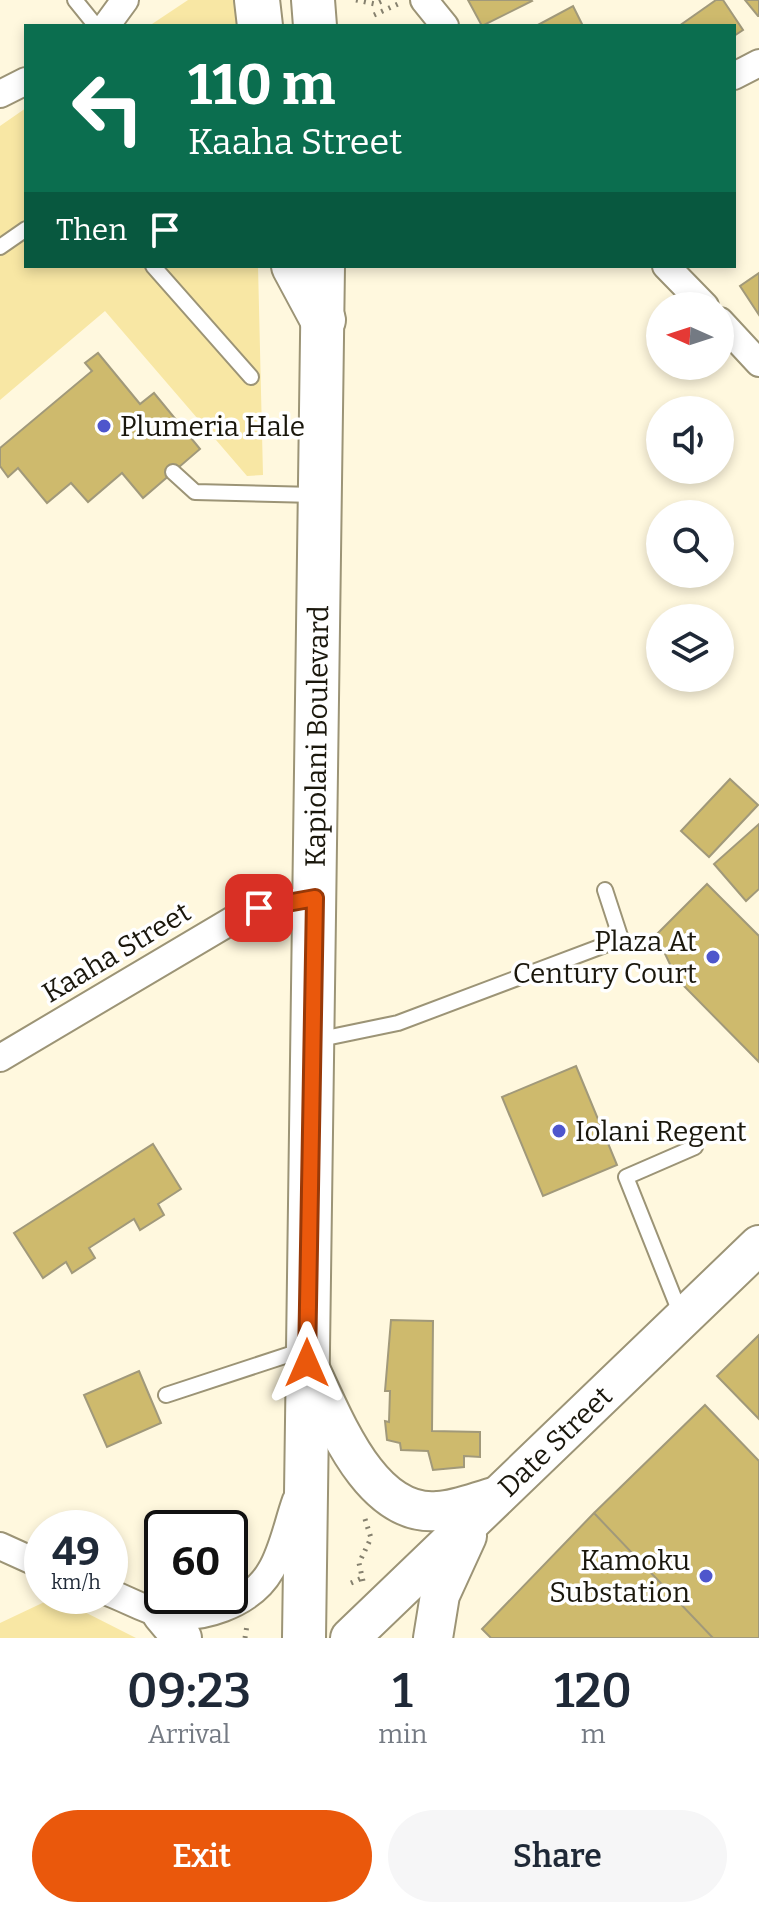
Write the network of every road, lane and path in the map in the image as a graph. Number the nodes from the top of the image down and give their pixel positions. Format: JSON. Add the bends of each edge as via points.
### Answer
{"nodes":[{"id":1,"x":75,"y":0,"type":"edge"},
{"id":2,"x":125,"y":0,"type":"edge"},
{"id":3,"x":257,"y":0,"type":"edge"},
{"id":4,"x":313,"y":0,"type":"edge"},
{"id":5,"x":356,"y":0,"type":"edge"},
{"id":6,"x":384,"y":0,"type":"edge"},
{"id":7,"x":407,"y":0,"type":"edge"},
{"id":8,"x":424,"y":0,"type":"edge"},
{"id":9,"x":374,"y":15,"type":"dead end"},
{"id":10,"x":94,"y":24,"type":"edge"},
{"id":11,"x":107,"y":24,"type":"edge"},
{"id":12,"x":260,"y":24,"type":"edge"},
{"id":13,"x":315,"y":24,"type":"edge"},
{"id":14,"x":443,"y":24,"type":"edge"},
{"id":15,"x":759,"y":63,"type":"edge"},
{"id":16,"x":736,"y":75,"type":"edge"},
{"id":17,"x":24,"y":230,"type":"edge"},
{"id":18,"x":0,"y":247,"type":"edge"},
{"id":19,"x":155,"y":268,"type":"edge"},
{"id":20,"x":295,"y":268,"type":"edge"},
{"id":21,"x":323,"y":268,"type":"edge"},
{"id":22,"x":668,"y":268,"type":"edge"},
{"id":23,"x":691,"y":292,"type":"edge"},
{"id":24,"x":323,"y":320,"type":"junction"},
{"id":25,"x":734,"y":336,"type":"edge"},
{"id":26,"x":759,"y":363,"type":"edge"},
{"id":27,"x":251,"y":377,"type":"dead end"},
{"id":28,"x":173,"y":472,"type":"dead end"},
{"id":29,"x":320,"y":496,"type":"junction"},
{"id":30,"x":605,"y":890,"type":"dead end"},
{"id":31,"x":315,"y":898,"type":"junction"},
{"id":32,"x":311,"y":1041,"type":"junction"},
{"id":33,"x":0,"y":1058,"type":"edge"},
{"id":34,"x":695,"y":1147,"type":"dead end"},
{"id":35,"x":759,"y":1245,"type":"edge"},
{"id":36,"x":682,"y":1319,"type":"junction"},
{"id":37,"x":307,"y":1356,"type":"junction"},
{"id":38,"x":166,"y":1395,"type":"dead end"},
{"id":39,"x":306,"y":1474,"type":"junction"},
{"id":40,"x":487,"y":1507,"type":"junction"},
{"id":41,"x":363,"y":1514,"type":"dead end"},
{"id":42,"x":0,"y":1546,"type":"edge"},
{"id":43,"x":24,"y":1557,"type":"edge"},
{"id":44,"x":351,"y":1583,"type":"dead end"},
{"id":45,"x":128,"y":1603,"type":"edge"},
{"id":46,"x":172,"y":1626,"type":"edge"},
{"id":47,"x":304,"y":1638,"type":"edge"},
{"id":48,"x":350,"y":1638,"type":"edge"},
{"id":49,"x":433,"y":1638,"type":"edge"}],
"edges":[{"from":1,"to":10,"type":"lane"},
{"from":2,"to":11,"type":"street"},
{"from":3,"to":12,"type":"highway"},
{"from":4,"to":13,"type":"main road"},
{"from":5,"to":6,"type":"path"},
{"from":7,"to":9,"type":"path"},
{"from":8,"to":14,"type":"street"},
{"from":15,"to":16,"type":"street"},
{"from":17,"to":18,"type":"lane"},
{"from":19,"to":27,"type":"lane"},
{"from":20,"to":24,"type":"highway"},
{"from":21,"to":24,"type":"main road","name":"Kapiolani Boulevard"},
{"from":22,"to":23,"type":"street"},
{"from":24,"to":29,"type":"main road","name":"Kapiolani Boulevard"},
{"from":25,"to":26,"type":"street"},
{"from":28,"to":29,"type":"lane","via":[[195,492]]},
{"from":29,"to":31,"type":"main road","name":"Kapiolani Boulevard"},
{"from":30,"to":32,"type":"lane","via":[[621,939],[398,1023]]},
{"from":31,"to":32,"type":"main road","name":"Kapiolani Boulevard"},
{"from":31,"to":33,"type":"street","name":"Kaaha Street","via":[[248,911]]},
{"from":32,"to":37,"type":"main road","name":"Kapiolani Boulevard"},
{"from":34,"to":36,"type":"lane","via":[[626,1177]]},
{"from":35,"to":36,"type":"street","name":"Date Street"},
{"from":36,"to":40,"type":"street","name":"Date Street"},
{"from":37,"to":38,"type":"lane"},
{"from":37,"to":39,"type":"main road","name":"Kapiolani Boulevard"},
{"from":37,"to":40,"type":"street","via":[[372,1482],[393,1501],[435,1512]]},
{"from":39,"to":46,"type":"street","via":[[271,1571],[241,1599]]},
{"from":39,"to":47,"type":"main road","name":"Kapiolani Boulevard"},
{"from":40,"to":48,"type":"street","name":"Date Street"},
{"from":40,"to":49,"type":"street","via":[[440,1595]]},
{"from":41,"to":44,"type":"path","via":[[371,1538],[359,1563],[363,1581]]},
{"from":42,"to":43,"type":"street"},
{"from":45,"to":46,"type":"street"}]}
